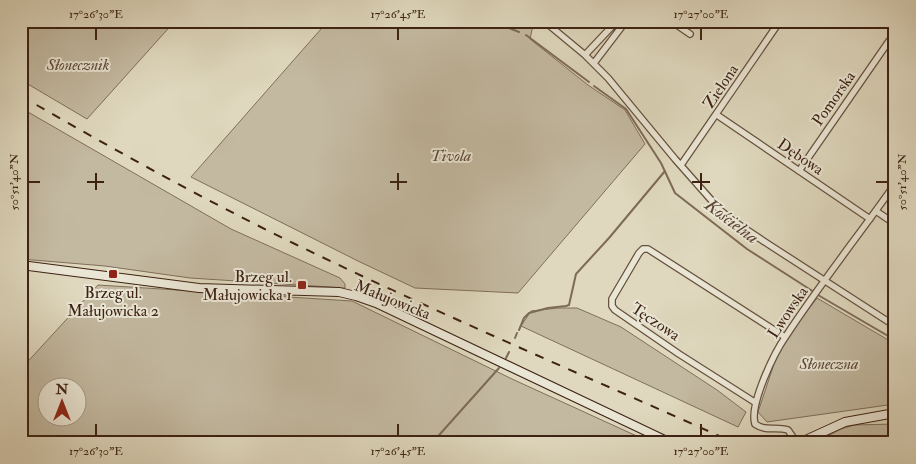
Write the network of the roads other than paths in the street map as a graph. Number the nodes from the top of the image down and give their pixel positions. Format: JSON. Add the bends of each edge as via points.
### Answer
{"nodes":[{"id":1,"x":544,"y":21,"type":"edge"},
{"id":2,"x":617,"y":21,"type":"edge"},
{"id":3,"x":626,"y":21,"type":"edge"},
{"id":4,"x":671,"y":21,"type":"edge"},
{"id":5,"x":780,"y":21,"type":"edge"},
{"id":6,"x":690,"y":34,"type":"dead end"},
{"id":7,"x":889,"y":41,"type":"tunnel mouth"},
{"id":8,"x":585,"y":55,"type":"junction"},
{"id":9,"x":594,"y":63,"type":"junction"},
{"id":10,"x":717,"y":115,"type":"junction"},
{"id":11,"x":681,"y":165,"type":"junction"},
{"id":12,"x":800,"y":171,"type":"junction"},
{"id":13,"x":895,"y":184,"type":"edge"},
{"id":14,"x":876,"y":211,"type":"junction"},
{"id":15,"x":870,"y":219,"type":"junction"},
{"id":16,"x":895,"y":224,"type":"edge"},
{"id":17,"x":21,"y":265,"type":"edge"},
{"id":18,"x":824,"y":281,"type":"junction"},
{"id":19,"x":895,"y":326,"type":"edge"},
{"id":20,"x":785,"y":337,"type":"junction"},
{"id":21,"x":756,"y":403,"type":"junction"},
{"id":22,"x":895,"y":413,"type":"edge"},
{"id":23,"x":671,"y":443,"type":"edge"},
{"id":24,"x":798,"y":443,"type":"edge"}],
"edges":[{"from":1,"to":8,"type":"street"},
{"from":2,"to":8,"type":"street"},
{"from":3,"to":9,"type":"street"},
{"from":4,"to":6,"type":"street"},
{"from":5,"to":10,"type":"street","name":"Zielona"},
{"from":7,"to":12,"type":"street","name":"Pomorska"},
{"from":8,"to":9,"type":"street"},
{"from":9,"to":11,"type":"street"},
{"from":10,"to":11,"type":"street","name":"Zielona"},
{"from":10,"to":12,"type":"street","name":"Dębowa"},
{"from":11,"to":18,"type":"street","via":[[732,220]]},
{"from":12,"to":15,"type":"street","name":"Dębowa"},
{"from":13,"to":14,"type":"street","name":"Lwowska"},
{"from":14,"to":15,"type":"street","name":"Lwowska"},
{"from":14,"to":16,"type":"street"},
{"from":15,"to":18,"type":"street","name":"Lwowska"},
{"from":17,"to":23,"type":"street","name":"Małujowicka","via":[[191,287],[332,292],[356,296]]},
{"from":18,"to":19,"type":"street"},
{"from":18,"to":20,"type":"street","name":"Lwowska"},
{"from":20,"to":21,"type":"street","name":"Lwowska"},
{"from":20,"to":21,"type":"street","name":"Tęczowa","via":[[648,249],[639,253],[612,300],[615,310]]},
{"from":21,"to":24,"type":"street","name":"Lwowska","via":[[753,414],[756,424],[764,429],[788,430]]},
{"from":22,"to":24,"type":"street","via":[[845,422]]}]}
